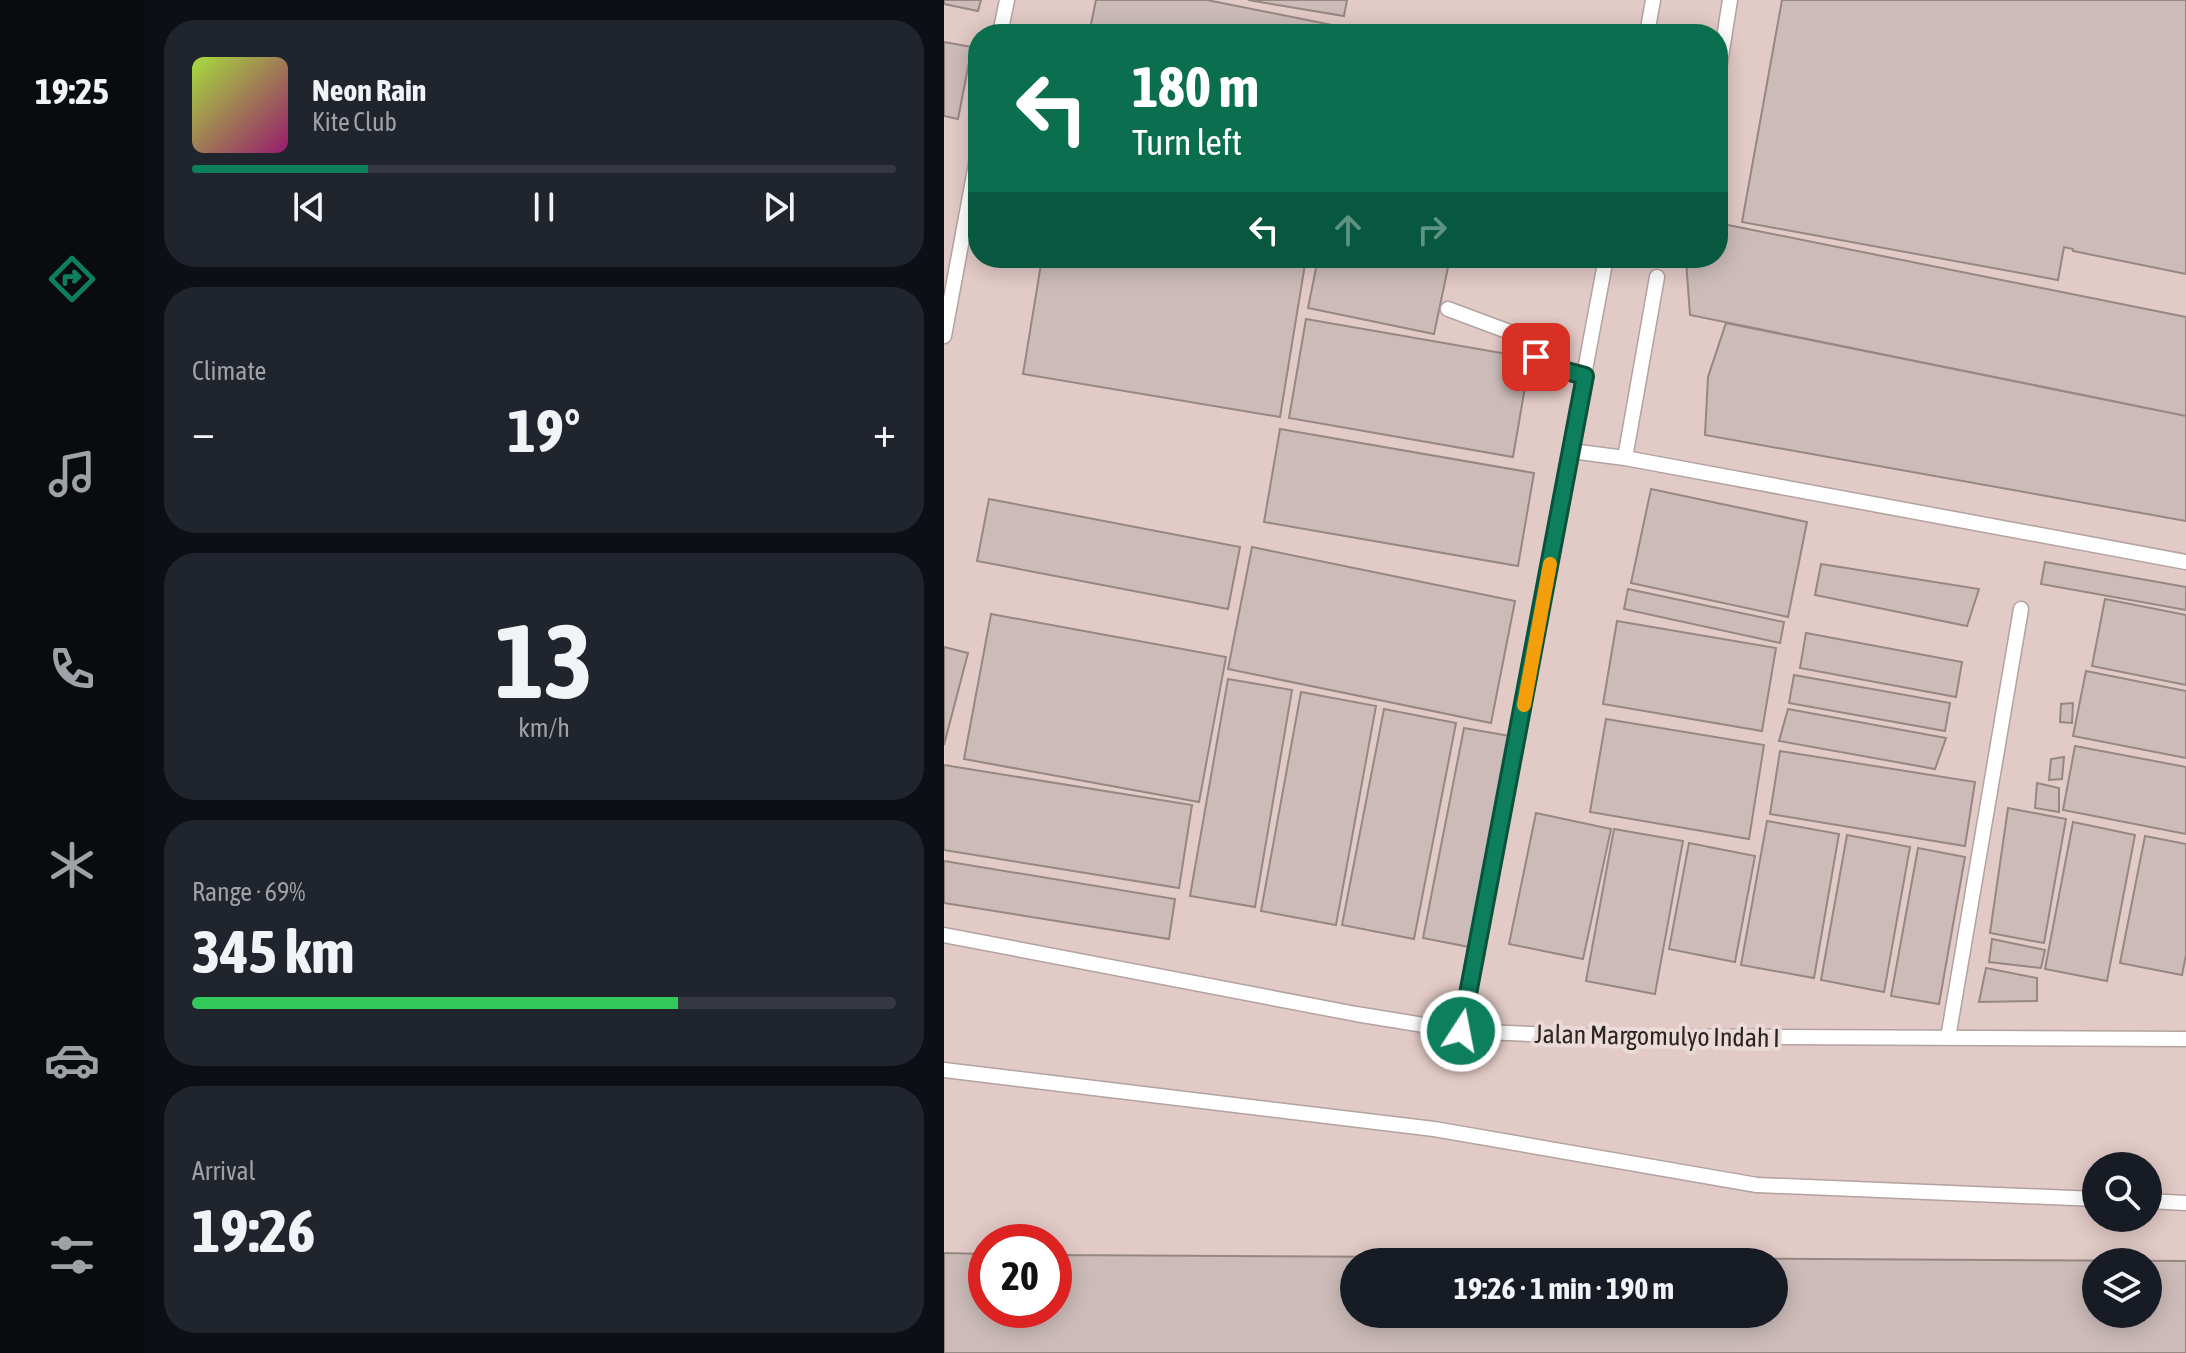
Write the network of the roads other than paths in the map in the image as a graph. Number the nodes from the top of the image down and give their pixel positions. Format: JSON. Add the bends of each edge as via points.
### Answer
{"nodes":[{"id":1,"x":1007,"y":0,"type":"edge"},
{"id":2,"x":1653,"y":0,"type":"edge"},
{"id":3,"x":1730,"y":0,"type":"edge"},
{"id":4,"x":1002,"y":24,"type":"edge"},
{"id":5,"x":1649,"y":24,"type":"edge"},
{"id":6,"x":1726,"y":24,"type":"edge"},
{"id":7,"x":968,"y":207,"type":"edge"},
{"id":8,"x":1604,"y":268,"type":"edge"},
{"id":9,"x":1657,"y":277,"type":"dead end"},
{"id":10,"x":1448,"y":309,"type":"dead end"},
{"id":11,"x":944,"y":336,"type":"edge"},
{"id":12,"x":1585,"y":376,"type":"junction"},
{"id":13,"x":1571,"y":451,"type":"junction"},
{"id":14,"x":1625,"y":458,"type":"junction"},
{"id":15,"x":2186,"y":562,"type":"edge"},
{"id":16,"x":2021,"y":609,"type":"dead end"},
{"id":17,"x":944,"y":935,"type":"edge"},
{"id":18,"x":1461,"y":1031,"type":"junction"},
{"id":19,"x":1948,"y":1038,"type":"junction"},
{"id":20,"x":2186,"y":1039,"type":"edge"},
{"id":21,"x":944,"y":1070,"type":"edge"},
{"id":22,"x":2082,"y":1198,"type":"edge"},
{"id":23,"x":2162,"y":1202,"type":"edge"},
{"id":24,"x":2186,"y":1203,"type":"edge"}],
"edges":[{"from":1,"to":4,"type":"lane"},
{"from":2,"to":5,"type":"lane"},
{"from":3,"to":6,"type":"lane"},
{"from":7,"to":11,"type":"lane"},
{"from":8,"to":12,"type":"lane"},
{"from":9,"to":14,"type":"lane"},
{"from":10,"to":12,"type":"lane","via":[[1515,334],[1545,364]]},
{"from":12,"to":13,"type":"lane"},
{"from":13,"to":14,"type":"lane"},
{"from":13,"to":18,"type":"lane"},
{"from":14,"to":15,"type":"lane"},
{"from":16,"to":19,"type":"lane"},
{"from":17,"to":18,"type":"lane","name":"Jalan Margomulyo Indah I"},
{"from":18,"to":19,"type":"lane","name":"Jalan Margomulyo Indah I"},
{"from":19,"to":20,"type":"lane","name":"Jalan Margomulyo Indah I"},
{"from":21,"to":22,"type":"lane","via":[[1434,1129],[1757,1185]]},
{"from":23,"to":24,"type":"lane"}]}
